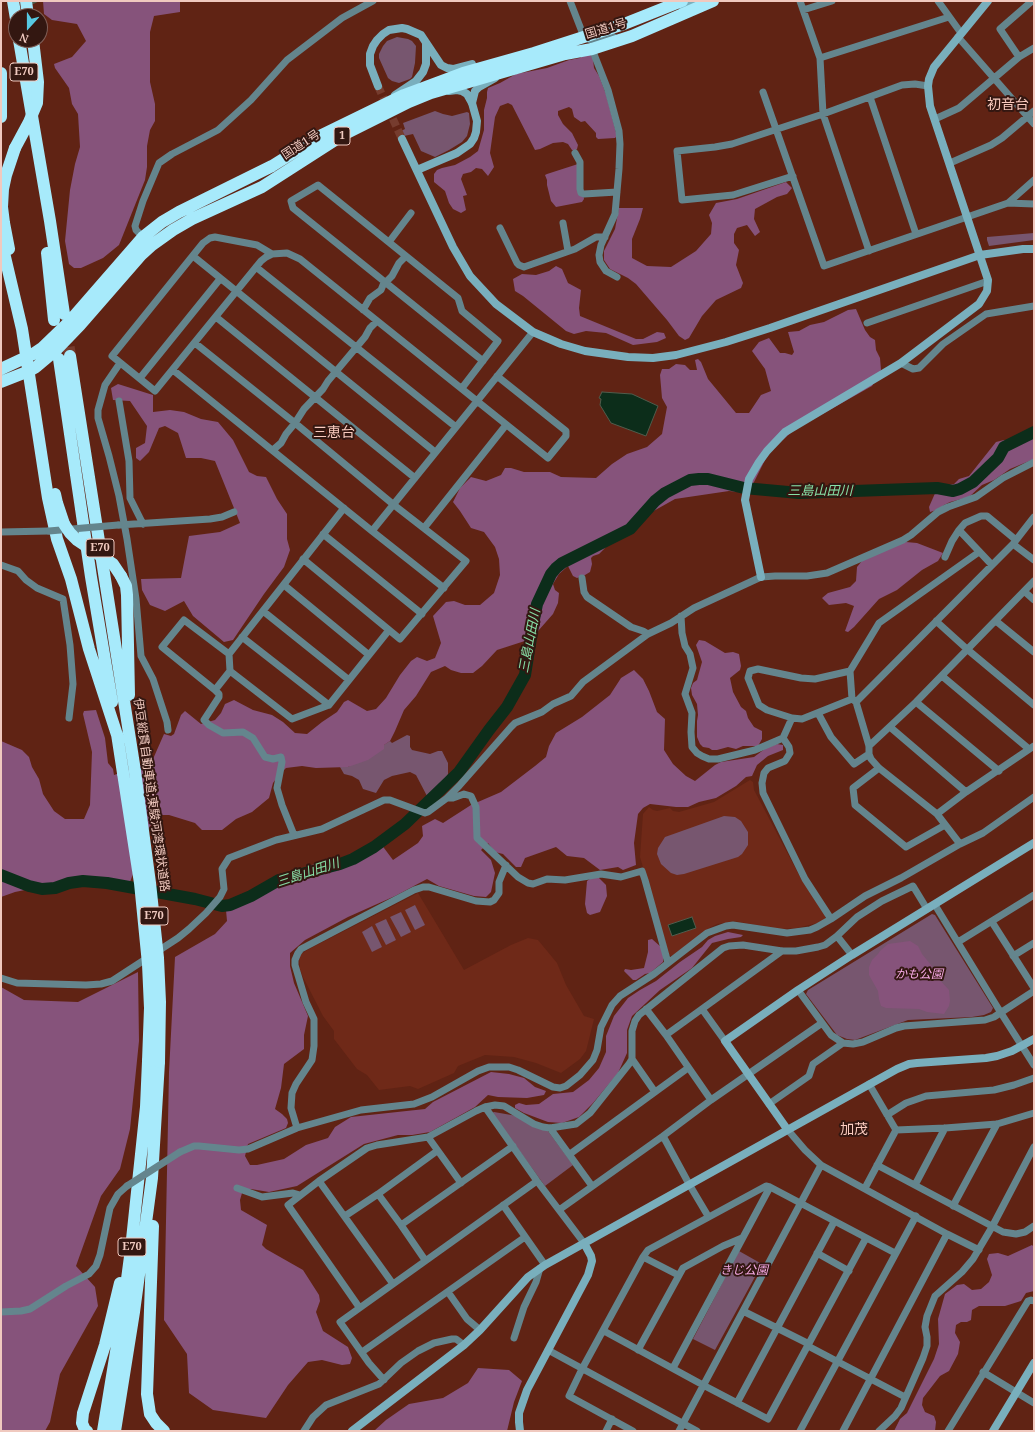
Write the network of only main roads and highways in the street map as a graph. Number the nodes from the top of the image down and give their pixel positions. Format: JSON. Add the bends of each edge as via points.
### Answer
{"nodes":[{"id":1,"x":682,"y":1,"type":"edge"},
{"id":2,"x":713,"y":1,"type":"edge"},
{"id":3,"x":20,"y":48,"type":"edge"},
{"id":4,"x":34,"y":48,"type":"edge"},
{"id":5,"x":1,"y":73,"type":"edge"},
{"id":6,"x":1,"y":117,"type":"edge"},
{"id":7,"x":1,"y":240,"type":"edge"},
{"id":8,"x":147,"y":241,"type":"junction"},
{"id":9,"x":59,"y":317,"type":"tunnel mouth"},
{"id":10,"x":29,"y":356,"type":"junction"},
{"id":11,"x":64,"y":358,"type":"tunnel mouth"},
{"id":12,"x":1,"y":369,"type":"edge"},
{"id":13,"x":33,"y":369,"type":"junction"},
{"id":14,"x":1,"y":382,"type":"edge"},
{"id":15,"x":124,"y":741,"type":"junction"},
{"id":16,"x":154,"y":1061,"type":"junction"},
{"id":17,"x":157,"y":1107,"type":"junction"},
{"id":18,"x":136,"y":1203,"type":"junction"},
{"id":19,"x":92,"y":1430,"type":"edge"},
{"id":20,"x":115,"y":1431,"type":"edge"},
{"id":21,"x":164,"y":1431,"type":"edge"}],
"edges":[{"from":1,"to":8,"type":"highway","name":"国道1号","number":"1","via":[[534,54],[436,82],[380,106],[320,136],[272,166],[179,212],[162,222]]},
{"from":2,"to":8,"type":"highway","name":"国道1号","number":"1","via":[[592,49],[565,54],[431,93],[409,102],[343,135],[262,187]]},
{"from":3,"to":9,"type":"highway","number":"E70","via":[[50,221]]},
{"from":4,"to":10,"type":"highway","bridge":true,"via":[[38,82],[37,103],[15,148],[6,174],[2,207]]},
{"from":5,"to":6,"type":"highway"},
{"from":7,"to":10,"type":"highway"},
{"from":8,"to":10,"type":"highway","name":"国道1号","number":"1","via":[[69,322],[42,348]]},
{"from":8,"to":13,"type":"highway","name":"国道1号","number":"1","via":[[140,255],[71,335]]},
{"from":10,"to":12,"type":"highway","name":"国道1号","number":"1"},
{"from":10,"to":13,"type":"highway"},
{"from":11,"to":15,"type":"highway","name":"伊豆縦貫自動車道;東駿河湾環状道路","number":"E70","via":[[91,577]]},
{"from":13,"to":14,"type":"highway","name":"国道1号","number":"1"},
{"from":13,"to":15,"type":"highway","via":[[48,498],[57,539],[72,579],[89,649]]},
{"from":13,"to":15,"type":"highway","bridge":true,"via":[[57,503],[64,524],[77,540],[113,564],[126,586]]},
{"from":15,"to":16,"type":"highway","name":"伊豆縦貫自動車道;東駿河湾環状道路","number":"E70","bridge":true,"via":[[148,964]]},
{"from":16,"to":17,"type":"highway","name":"伊豆縦貫自動車道;東駿河湾環状道路","number":"E70"},
{"from":16,"to":18,"type":"highway","name":"伊豆縦貫自動車道;東駿河湾環状道路","number":"E70","via":[[146,1107]]},
{"from":17,"to":20,"type":"highway","name":"伊豆縦貫自動車道;東駿河湾環状道路","number":"E70","via":[[143,1250]]},
{"from":17,"to":21,"type":"highway","via":[[147,1394],[150,1414]]},
{"from":18,"to":19,"type":"highway","name":"伊豆縦貫自動車道;東駿河湾環状道路","number":"E70","via":[[123,1309]]},
{"from":18,"to":19,"type":"highway","via":[[105,1345],[82,1423]]}]}
